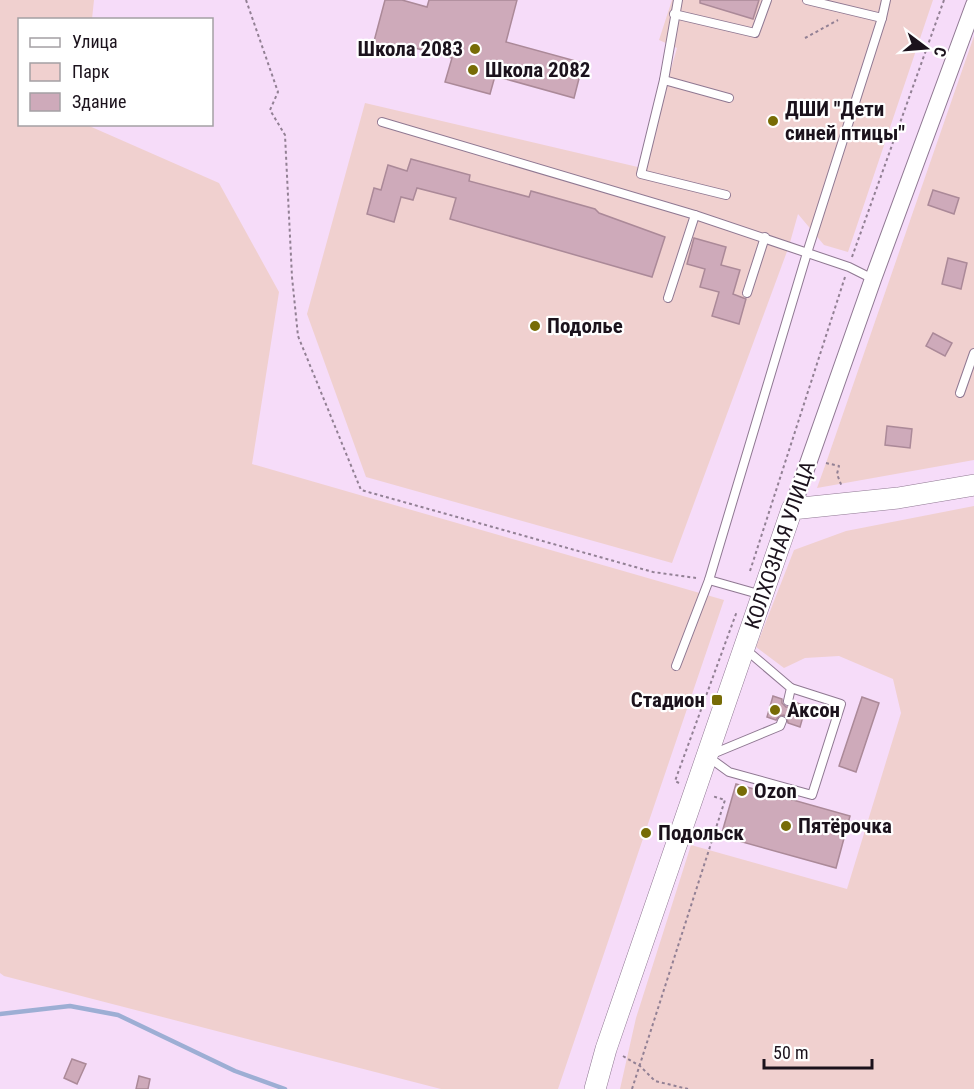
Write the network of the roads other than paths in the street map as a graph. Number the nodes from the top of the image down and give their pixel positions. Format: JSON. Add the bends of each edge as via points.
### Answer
{"nodes":[{"id":1,"x":678,"y":0,"type":"edge"},
{"id":2,"x":767,"y":0,"type":"edge"},
{"id":3,"x":807,"y":0,"type":"edge"},
{"id":4,"x":886,"y":0,"type":"edge"},
{"id":5,"x":974,"y":5,"type":"edge"},
{"id":6,"x":674,"y":14,"type":"junction"},
{"id":7,"x":882,"y":18,"type":"junction"},
{"id":8,"x":664,"y":80,"type":"junction"},
{"id":9,"x":729,"y":98,"type":"dead end"},
{"id":10,"x":382,"y":122,"type":"dead end"},
{"id":11,"x":726,"y":195,"type":"dead end"},
{"id":12,"x":694,"y":214,"type":"junction"},
{"id":13,"x":765,"y":237,"type":"junction"},
{"id":14,"x":807,"y":253,"type":"junction"},
{"id":15,"x":873,"y":279,"type":"junction"},
{"id":16,"x":747,"y":293,"type":"dead end"},
{"id":17,"x":668,"y":298,"type":"dead end"},
{"id":18,"x":974,"y":353,"type":"edge"},
{"id":19,"x":960,"y":393,"type":"dead end"},
{"id":20,"x":974,"y":485,"type":"edge"},
{"id":21,"x":792,"y":509,"type":"junction"},
{"id":22,"x":709,"y":580,"type":"junction"},
{"id":23,"x":762,"y":595,"type":"junction"},
{"id":24,"x":744,"y":648,"type":"junction"},
{"id":25,"x":676,"y":666,"type":"dead end"},
{"id":26,"x":791,"y":688,"type":"junction"},
{"id":27,"x":788,"y":701,"type":"dead end"},
{"id":28,"x":782,"y":721,"type":"dead end"},
{"id":29,"x":707,"y":756,"type":"junction"},
{"id":30,"x":595,"y":1089,"type":"edge"}],
"edges":[{"from":1,"to":6,"type":"lane"},
{"from":2,"to":6,"type":"lane","via":[[755,33]]},
{"from":3,"to":7,"type":"lane"},
{"from":4,"to":7,"type":"lane"},
{"from":5,"to":15,"type":"street","name":"КОЛХОЗНАЯ УЛИЦА"},
{"from":6,"to":8,"type":"lane"},
{"from":7,"to":14,"type":"lane"},
{"from":8,"to":9,"type":"lane"},
{"from":8,"to":11,"type":"lane","via":[[641,174]]},
{"from":10,"to":12,"type":"lane"},
{"from":12,"to":13,"type":"lane"},
{"from":12,"to":17,"type":"lane"},
{"from":13,"to":14,"type":"lane"},
{"from":13,"to":16,"type":"lane"},
{"from":14,"to":15,"type":"lane"},
{"from":14,"to":22,"type":"lane"},
{"from":15,"to":21,"type":"street","name":"КОЛХОЗНАЯ УЛИЦА"},
{"from":18,"to":19,"type":"lane"},
{"from":20,"to":21,"type":"street"},
{"from":21,"to":23,"type":"street","name":"КОЛХОЗНАЯ УЛИЦА"},
{"from":22,"to":23,"type":"lane"},
{"from":22,"to":25,"type":"lane"},
{"from":23,"to":24,"type":"street","name":"КОЛХОЗНАЯ УЛИЦА"},
{"from":24,"to":26,"type":"lane"},
{"from":24,"to":29,"type":"street","name":"КОЛХОЗНАЯ УЛИЦА"},
{"from":26,"to":27,"type":"lane"},
{"from":26,"to":29,"type":"lane","via":[[841,704],[812,795],[729,772]]},
{"from":28,"to":29,"type":"lane","via":[[780,726]]},
{"from":29,"to":30,"type":"street","name":"КОЛХОЗНАЯ УЛИЦА"}]}
